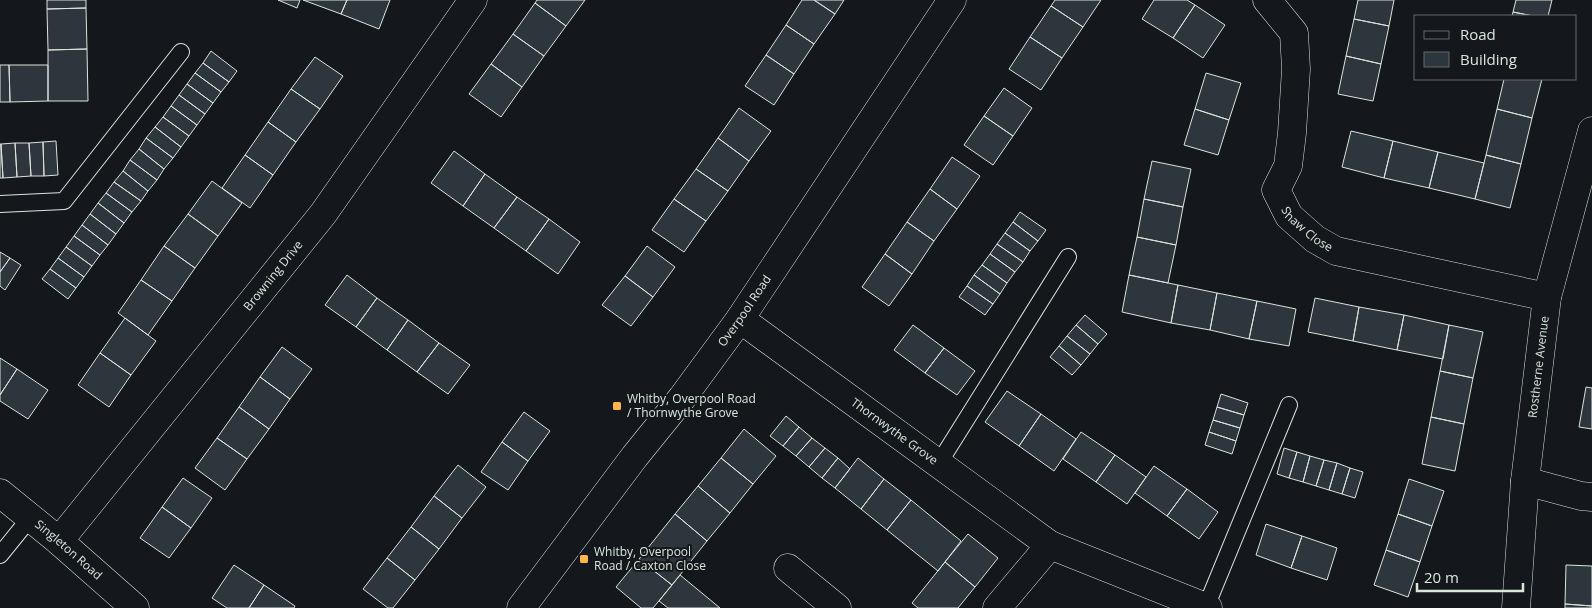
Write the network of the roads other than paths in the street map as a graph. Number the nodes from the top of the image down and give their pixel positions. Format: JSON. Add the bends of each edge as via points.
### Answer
{"nodes":[{"id":1,"x":473,"y":0,"type":"edge"},
{"id":2,"x":952,"y":0,"type":"edge"},
{"id":3,"x":1267,"y":0,"type":"edge"},
{"id":4,"x":181,"y":52,"type":"dead end"},
{"id":5,"x":1592,"y":131,"type":"edge"},
{"id":6,"x":0,"y":204,"type":"edge"},
{"id":7,"x":1068,"y":257,"type":"dead end"},
{"id":8,"x":1546,"y":297,"type":"junction"},
{"id":9,"x":740,"y":319,"type":"junction"},
{"id":10,"x":1289,"y":405,"type":"dead end"},
{"id":11,"x":939,"y":463,"type":"junction"},
{"id":12,"x":1525,"y":481,"type":"junction"},
{"id":13,"x":0,"y":493,"type":"edge"},
{"id":14,"x":1592,"y":497,"type":"edge"},
{"id":15,"x":30,"y":518,"type":"junction"},
{"id":16,"x":59,"y":541,"type":"junction"},
{"id":17,"x":1050,"y":544,"type":"junction"},
{"id":18,"x":0,"y":555,"type":"edge"},
{"id":19,"x":788,"y":568,"type":"dead end"},
{"id":20,"x":135,"y":608,"type":"edge"},
{"id":21,"x":521,"y":608,"type":"edge"},
{"id":22,"x":836,"y":608,"type":"edge"},
{"id":23,"x":997,"y":608,"type":"edge"},
{"id":24,"x":1207,"y":608,"type":"edge"},
{"id":25,"x":1516,"y":608,"type":"edge"}],
"edges":[{"from":1,"to":16,"type":"street","name":"Browning Drive","via":[[323,214]]},
{"from":2,"to":9,"type":"street","name":"Overpool Road"},
{"from":3,"to":8,"type":"street","name":"Shaw Close","via":[[1294,33],[1296,69],[1292,133],[1288,166],[1276,190],[1289,216],[1315,239],[1336,251]]},
{"from":4,"to":6,"type":"lane","via":[[64,201]]},
{"from":5,"to":8,"type":"street","name":"Rostherne Avenue"},
{"from":7,"to":11,"type":"lane"},
{"from":8,"to":12,"type":"street","name":"Rostherne Avenue"},
{"from":9,"to":11,"type":"street","name":"Thornwythe Grove"},
{"from":9,"to":21,"type":"street","name":"Overpool Road"},
{"from":10,"to":24,"type":"lane"},
{"from":11,"to":17,"type":"street","name":"Thornwythe Grove"},
{"from":12,"to":14,"type":"street"},
{"from":12,"to":25,"type":"street","name":"Rostherne Avenue"},
{"from":13,"to":15,"type":"street","name":"Singleton Road"},
{"from":15,"to":16,"type":"street","name":"Singleton Road"},
{"from":15,"to":18,"type":"lane"},
{"from":16,"to":20,"type":"street","name":"Singleton Road"},
{"from":17,"to":23,"type":"street"},
{"from":17,"to":24,"type":"street","name":"Thornwythe Grove"},
{"from":19,"to":22,"type":"street"}]}
